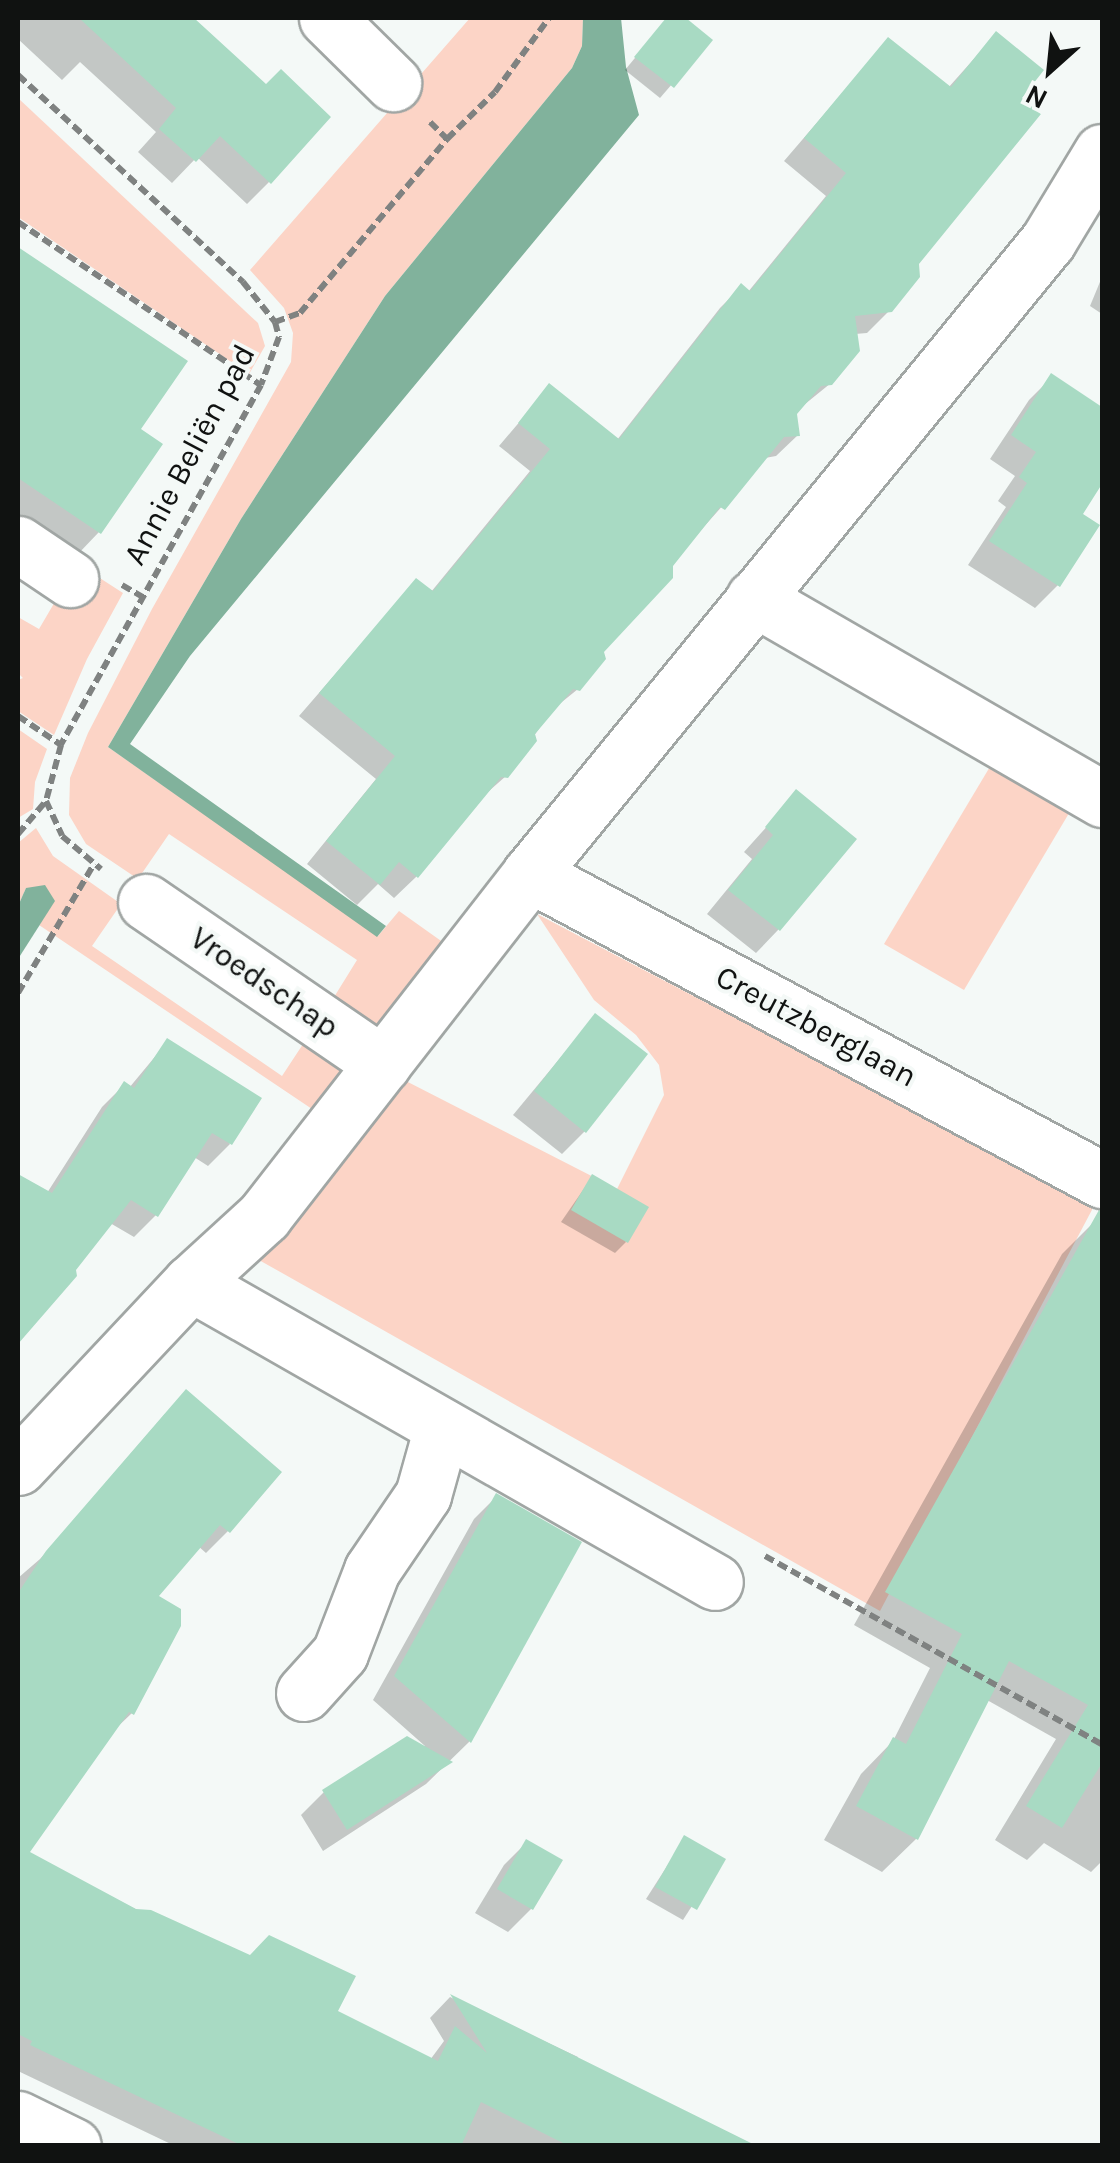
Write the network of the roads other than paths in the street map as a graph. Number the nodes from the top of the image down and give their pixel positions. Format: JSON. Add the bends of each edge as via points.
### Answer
{"nodes":[{"id":1,"x":328,"y":18,"type":"edge"},
{"id":2,"x":392,"y":84,"type":"dead end"},
{"id":3,"x":1102,"y":152,"type":"edge"},
{"id":4,"x":18,"y":544,"type":"edge"},
{"id":5,"x":70,"y":579,"type":"dead end"},
{"id":6,"x":754,"y":598,"type":"junction"},
{"id":7,"x":1102,"y":799,"type":"edge"},
{"id":8,"x":530,"y":874,"type":"junction"},
{"id":9,"x":146,"y":902,"type":"road end"},
{"id":10,"x":383,"y":1064,"type":"junction"},
{"id":11,"x":1102,"y":1180,"type":"edge"},
{"id":12,"x":192,"y":1283,"type":"junction"},
{"id":13,"x":442,"y":1427,"type":"junction"},
{"id":14,"x":18,"y":1467,"type":"edge"},
{"id":15,"x":716,"y":1582,"type":"dead end"},
{"id":16,"x":304,"y":1693,"type":"dead end"},
{"id":17,"x":18,"y":2119,"type":"edge"},
{"id":18,"x":72,"y":2146,"type":"edge"}],
"edges":[{"from":1,"to":2,"type":"street"},
{"from":3,"to":6,"type":"street","via":[[1048,241]]},
{"from":4,"to":5,"type":"street"},
{"from":6,"to":7,"type":"street"},
{"from":6,"to":8,"type":"street"},
{"from":8,"to":10,"type":"street"},
{"from":8,"to":11,"type":"street","name":"Creutzberglaan"},
{"from":9,"to":10,"type":"street","name":"Vroedschap"},
{"from":10,"to":12,"type":"street","via":[[264,1216]]},
{"from":12,"to":13,"type":"street"},
{"from":12,"to":14,"type":"street"},
{"from":13,"to":15,"type":"street"},
{"from":13,"to":16,"type":"street","via":[[423,1495],[372,1570],[340,1653]]},
{"from":17,"to":18,"type":"street"}]}
